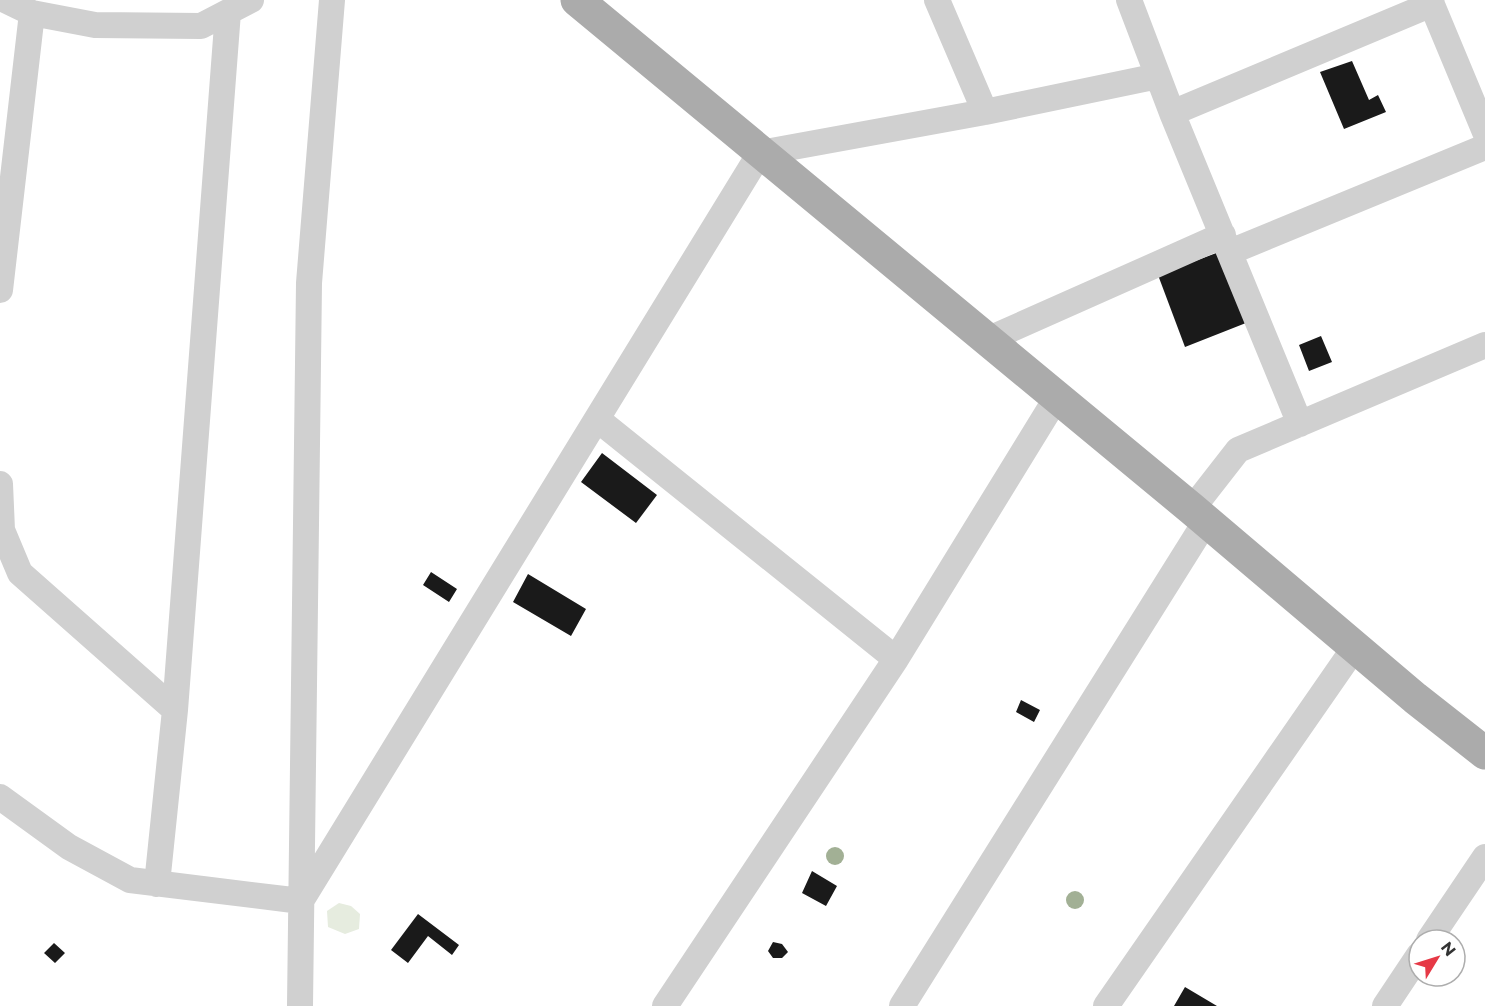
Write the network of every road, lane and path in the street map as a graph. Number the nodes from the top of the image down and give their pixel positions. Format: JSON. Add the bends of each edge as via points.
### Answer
{"nodes":[{"id":1,"x":5,"y":0,"type":"edge"},
{"id":2,"x":251,"y":0,"type":"edge"},
{"id":3,"x":332,"y":0,"type":"edge"},
{"id":4,"x":577,"y":0,"type":"edge"},
{"id":5,"x":937,"y":0,"type":"edge"},
{"id":6,"x":1129,"y":0,"type":"edge"},
{"id":7,"x":1431,"y":2,"type":"edge"},
{"id":8,"x":32,"y":12,"type":"junction"},
{"id":9,"x":228,"y":12,"type":"junction"},
{"id":10,"x":1158,"y":76,"type":"junction"},
{"id":11,"x":985,"y":112,"type":"junction"},
{"id":12,"x":1172,"y":113,"type":"junction"},
{"id":13,"x":1485,"y":132,"type":"edge"},
{"id":14,"x":1485,"y":147,"type":"edge"},
{"id":15,"x":760,"y":153,"type":"junction"},
{"id":16,"x":1227,"y":243,"type":"junction"},
{"id":17,"x":0,"y":290,"type":"edge"},
{"id":18,"x":987,"y":340,"type":"junction"},
{"id":19,"x":1485,"y":345,"type":"edge"},
{"id":20,"x":1057,"y":397,"type":"junction"},
{"id":21,"x":597,"y":419,"type":"junction"},
{"id":22,"x":1300,"y":424,"type":"junction"},
{"id":23,"x":0,"y":484,"type":"edge"},
{"id":24,"x":1199,"y":515,"type":"junction"},
{"id":25,"x":1355,"y":647,"type":"junction"},
{"id":26,"x":896,"y":659,"type":"junction"},
{"id":27,"x":176,"y":710,"type":"junction"},
{"id":28,"x":1485,"y":753,"type":"edge"},
{"id":29,"x":0,"y":797,"type":"edge"},
{"id":30,"x":1485,"y":857,"type":"edge"},
{"id":31,"x":157,"y":884,"type":"junction"},
{"id":32,"x":301,"y":901,"type":"junction"},
{"id":33,"x":1437,"y":928,"type":"edge"},
{"id":34,"x":1407,"y":973,"type":"edge"},
{"id":35,"x":300,"y":1006,"type":"edge"},
{"id":36,"x":664,"y":1006,"type":"edge"},
{"id":37,"x":902,"y":1006,"type":"edge"},
{"id":38,"x":1106,"y":1006,"type":"edge"},
{"id":39,"x":1385,"y":1006,"type":"edge"}],
"edges":[{"from":1,"to":8,"type":"street"},
{"from":2,"to":9,"type":"street"},
{"from":3,"to":32,"type":"street","via":[[309,283]]},
{"from":4,"to":15,"type":"main road"},
{"from":5,"to":11,"type":"street"},
{"from":6,"to":10,"type":"street"},
{"from":7,"to":12,"type":"street"},
{"from":7,"to":13,"type":"street"},
{"from":8,"to":9,"type":"street","via":[[95,25],[201,26]]},
{"from":8,"to":17,"type":"street"},
{"from":9,"to":27,"type":"street"},
{"from":10,"to":11,"type":"street"},
{"from":10,"to":12,"type":"street"},
{"from":11,"to":15,"type":"street"},
{"from":12,"to":16,"type":"street"},
{"from":14,"to":16,"type":"street"},
{"from":15,"to":18,"type":"main road"},
{"from":15,"to":21,"type":"street"},
{"from":16,"to":18,"type":"street"},
{"from":16,"to":22,"type":"street"},
{"from":18,"to":20,"type":"main road"},
{"from":19,"to":22,"type":"street"},
{"from":20,"to":24,"type":"main road"},
{"from":20,"to":26,"type":"street"},
{"from":21,"to":26,"type":"street"},
{"from":21,"to":32,"type":"street"},
{"from":22,"to":24,"type":"street","via":[[1238,450]]},
{"from":23,"to":27,"type":"street","via":[[2,530],[20,573]]},
{"from":24,"to":25,"type":"main road"},
{"from":24,"to":37,"type":"street"},
{"from":25,"to":28,"type":"main road"},
{"from":25,"to":38,"type":"street"},
{"from":26,"to":36,"type":"street"},
{"from":27,"to":31,"type":"street"},
{"from":29,"to":31,"type":"street","via":[[79,853],[130,880]]},
{"from":30,"to":33,"type":"street"},
{"from":31,"to":32,"type":"street"},
{"from":32,"to":35,"type":"street"},
{"from":34,"to":39,"type":"street"}]}
